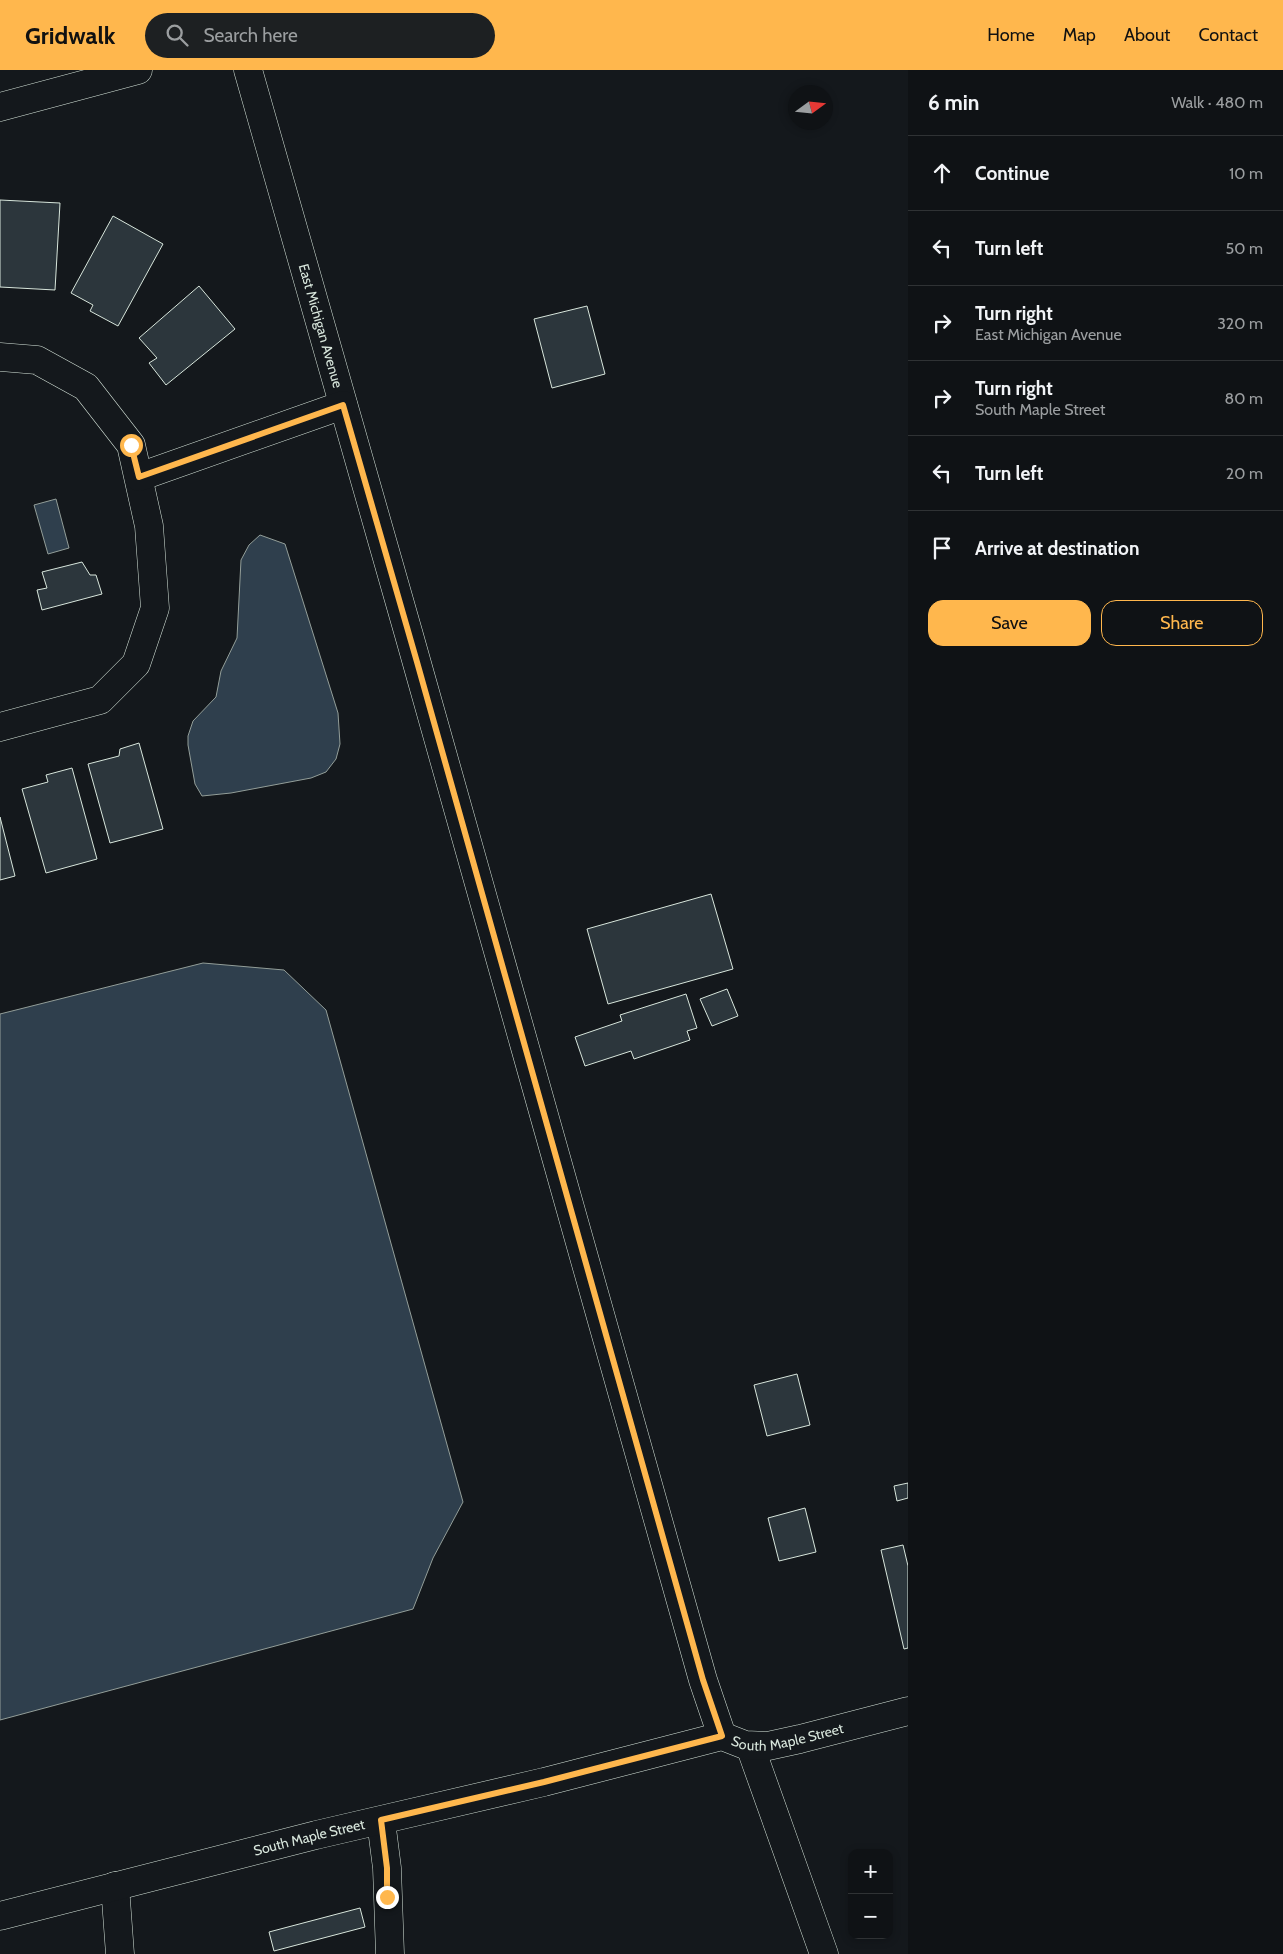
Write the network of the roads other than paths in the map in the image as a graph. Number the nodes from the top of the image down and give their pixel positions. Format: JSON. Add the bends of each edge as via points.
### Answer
{"nodes":[{"id":1,"x":138,"y":70,"type":"edge"},
{"id":2,"x":248,"y":70,"type":"edge"},
{"id":3,"x":0,"y":107,"type":"edge"},
{"id":4,"x":0,"y":357,"type":"edge"},
{"id":5,"x":343,"y":405,"type":"junction"},
{"id":6,"x":139,"y":477,"type":"junction"},
{"id":7,"x":0,"y":727,"type":"edge"},
{"id":8,"x":908,"y":1711,"type":"edge"},
{"id":9,"x":722,"y":1736,"type":"junction"},
{"id":10,"x":750,"y":1746,"type":"junction"},
{"id":11,"x":381,"y":1820,"type":"junction"},
{"id":12,"x":115,"y":1886,"type":"junction"},
{"id":13,"x":0,"y":1916,"type":"edge"},
{"id":14,"x":120,"y":1954,"type":"edge"},
{"id":15,"x":390,"y":1954,"type":"edge"},
{"id":16,"x":824,"y":1954,"type":"edge"}],
"edges":[{"from":1,"to":3,"type":"street"},
{"from":2,"to":5,"type":"street","name":"East Michigan Avenue"},
{"from":4,"to":6,"type":"street","via":[[37,360],[86,387],[131,445]]},
{"from":5,"to":6,"type":"street"},
{"from":5,"to":9,"type":"street","name":"East Michigan Avenue","via":[[703,1680]]},
{"from":6,"to":7,"type":"street","via":[[149,526],[155,608],[136,664],[100,700]]},
{"from":8,"to":10,"type":"street","name":"South Maple Street","via":[[800,1739]]},
{"from":9,"to":10,"type":"street","name":"South Maple Street"},
{"from":9,"to":11,"type":"street","name":"South Maple Street"},
{"from":10,"to":16,"type":"street"},
{"from":11,"to":12,"type":"street","name":"South Maple Street"},
{"from":11,"to":15,"type":"street","via":[[387,1868]]},
{"from":12,"to":13,"type":"street","name":"South Maple Street"},
{"from":12,"to":14,"type":"street"}]}
